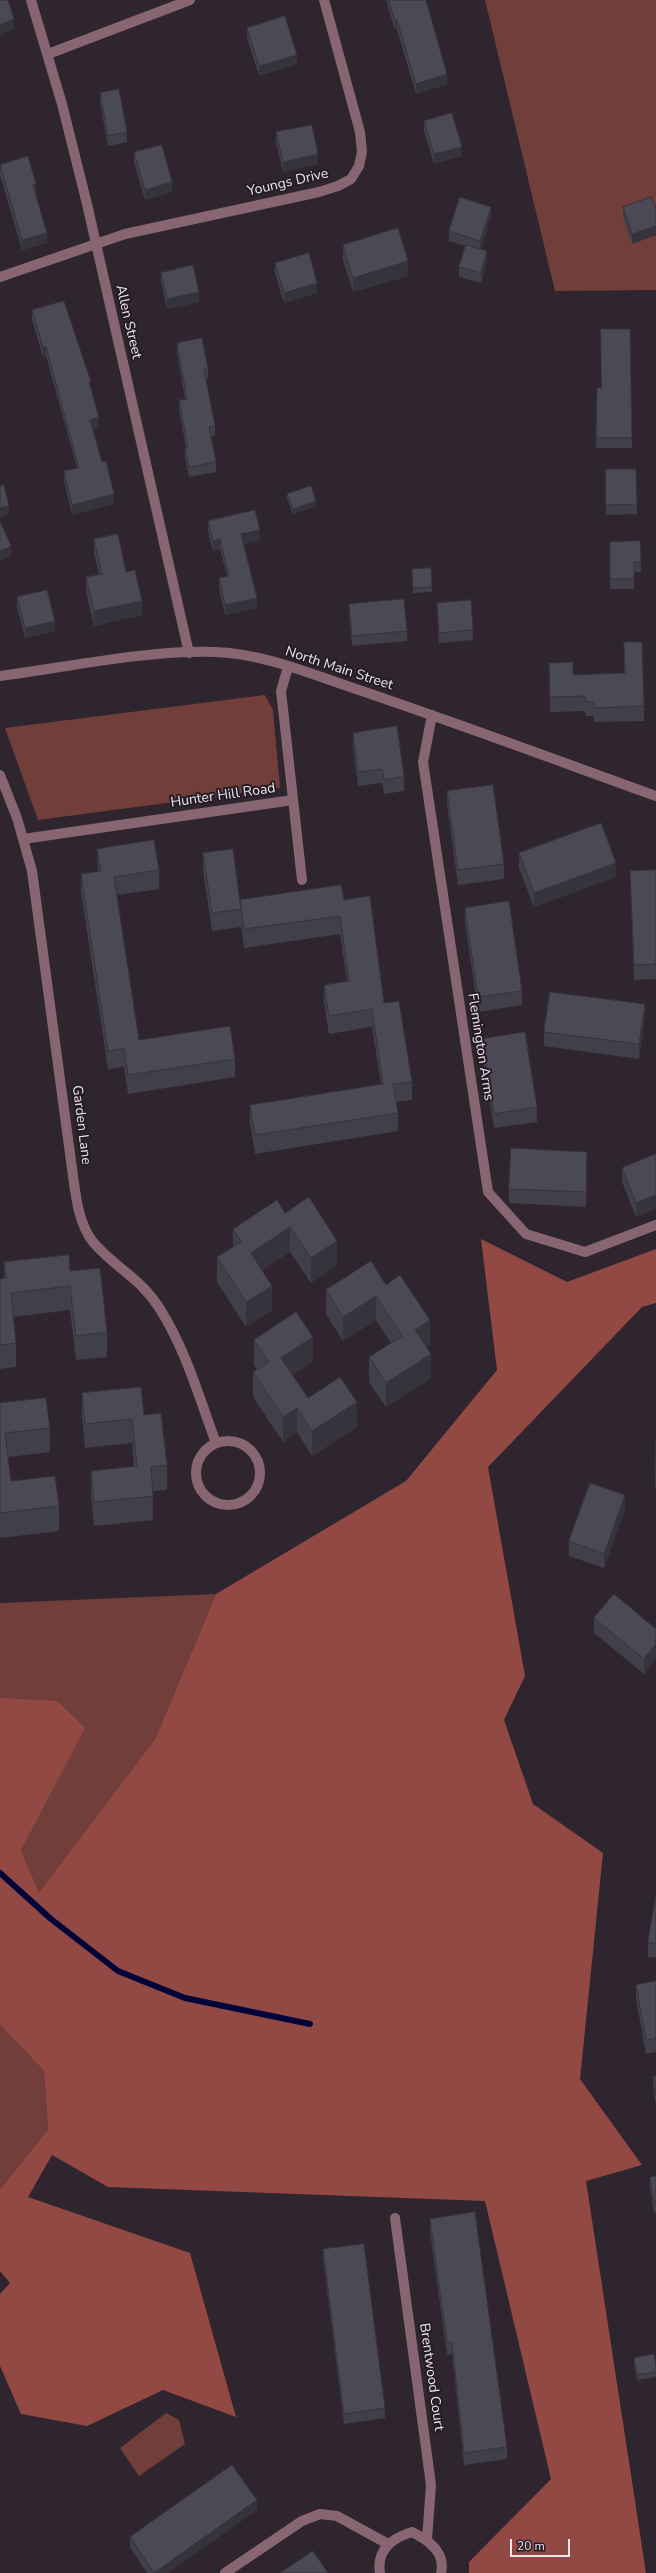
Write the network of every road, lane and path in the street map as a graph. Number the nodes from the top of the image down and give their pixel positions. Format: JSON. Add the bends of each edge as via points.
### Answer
{"nodes":[{"id":1,"x":31,"y":0,"type":"edge"},
{"id":2,"x":190,"y":0,"type":"edge"},
{"id":3,"x":324,"y":0,"type":"edge"},
{"id":4,"x":48,"y":54,"type":"junction"},
{"id":5,"x":95,"y":244,"type":"junction"},
{"id":6,"x":0,"y":277,"type":"edge"},
{"id":7,"x":189,"y":653,"type":"junction"},
{"id":8,"x":288,"y":667,"type":"junction"},
{"id":9,"x":0,"y":676,"type":"edge"},
{"id":10,"x":432,"y":715,"type":"junction"},
{"id":11,"x":0,"y":775,"type":"edge"},
{"id":12,"x":656,"y":796,"type":"edge"},
{"id":13,"x":293,"y":800,"type":"junction"},
{"id":14,"x":23,"y":839,"type":"junction"},
{"id":15,"x":302,"y":880,"type":"dead end"},
{"id":16,"x":656,"y":1225,"type":"edge"},
{"id":17,"x":216,"y":1443,"type":"junction"},
{"id":18,"x":395,"y":2218,"type":"dead end"},
{"id":19,"x":427,"y":2540,"type":"junction"},
{"id":20,"x":388,"y":2544,"type":"junction"},
{"id":21,"x":225,"y":2573,"type":"edge"},
{"id":22,"x":380,"y":2573,"type":"edge"},
{"id":23,"x":441,"y":2573,"type":"edge"}],
"edges":[{"from":1,"to":4,"type":"street","name":"Allen Street"},
{"from":2,"to":4,"type":"street"},
{"from":3,"to":5,"type":"street","name":"Youngs Drive","via":[[360,132],[360,166],[351,179],[319,192],[153,226]]},
{"from":4,"to":5,"type":"street","name":"Allen Street"},
{"from":5,"to":6,"type":"street","name":"Youngs Drive"},
{"from":5,"to":7,"type":"street","name":"Allen Street"},
{"from":7,"to":8,"type":"street","name":"North Main Street","via":[[223,653]]},
{"from":7,"to":9,"type":"street","name":"North Main Street"},
{"from":8,"to":10,"type":"street","name":"North Main Street"},
{"from":8,"to":13,"type":"street","name":"Hunter Hill Road","via":[[281,691]]},
{"from":10,"to":12,"type":"street","name":"North Main Street"},
{"from":10,"to":16,"type":"street","name":"Flemington Arms","via":[[423,762],[488,1192],[526,1234],[585,1252]]},
{"from":11,"to":14,"type":"street","name":"Garden Lane"},
{"from":13,"to":14,"type":"street","name":"Hunter Hill Road"},
{"from":13,"to":15,"type":"street"},
{"from":14,"to":17,"type":"street","name":"Garden Lane","via":[[35,883],[77,1204],[83,1224],[92,1241],[144,1287],[158,1305],[170,1326],[192,1378]]},
{"from":17,"to":17,"type":"street","via":[[200,1456],[196,1466],[198,1486],[203,1495],[220,1505],[240,1503],[250,1497],[257,1488],[260,1466],[248,1448],[238,1442]]},
{"from":18,"to":19,"type":"street","name":"Brentwood Court","via":[[431,2485]]},
{"from":19,"to":20,"type":"street","via":[[412,2532],[400,2535]]},
{"from":19,"to":23,"type":"street","via":[[438,2552],[443,2566]]},
{"from":20,"to":21,"type":"street","via":[[337,2516],[320,2514],[302,2521]]},
{"from":20,"to":22,"type":"street","via":[[380,2557]]}]}
